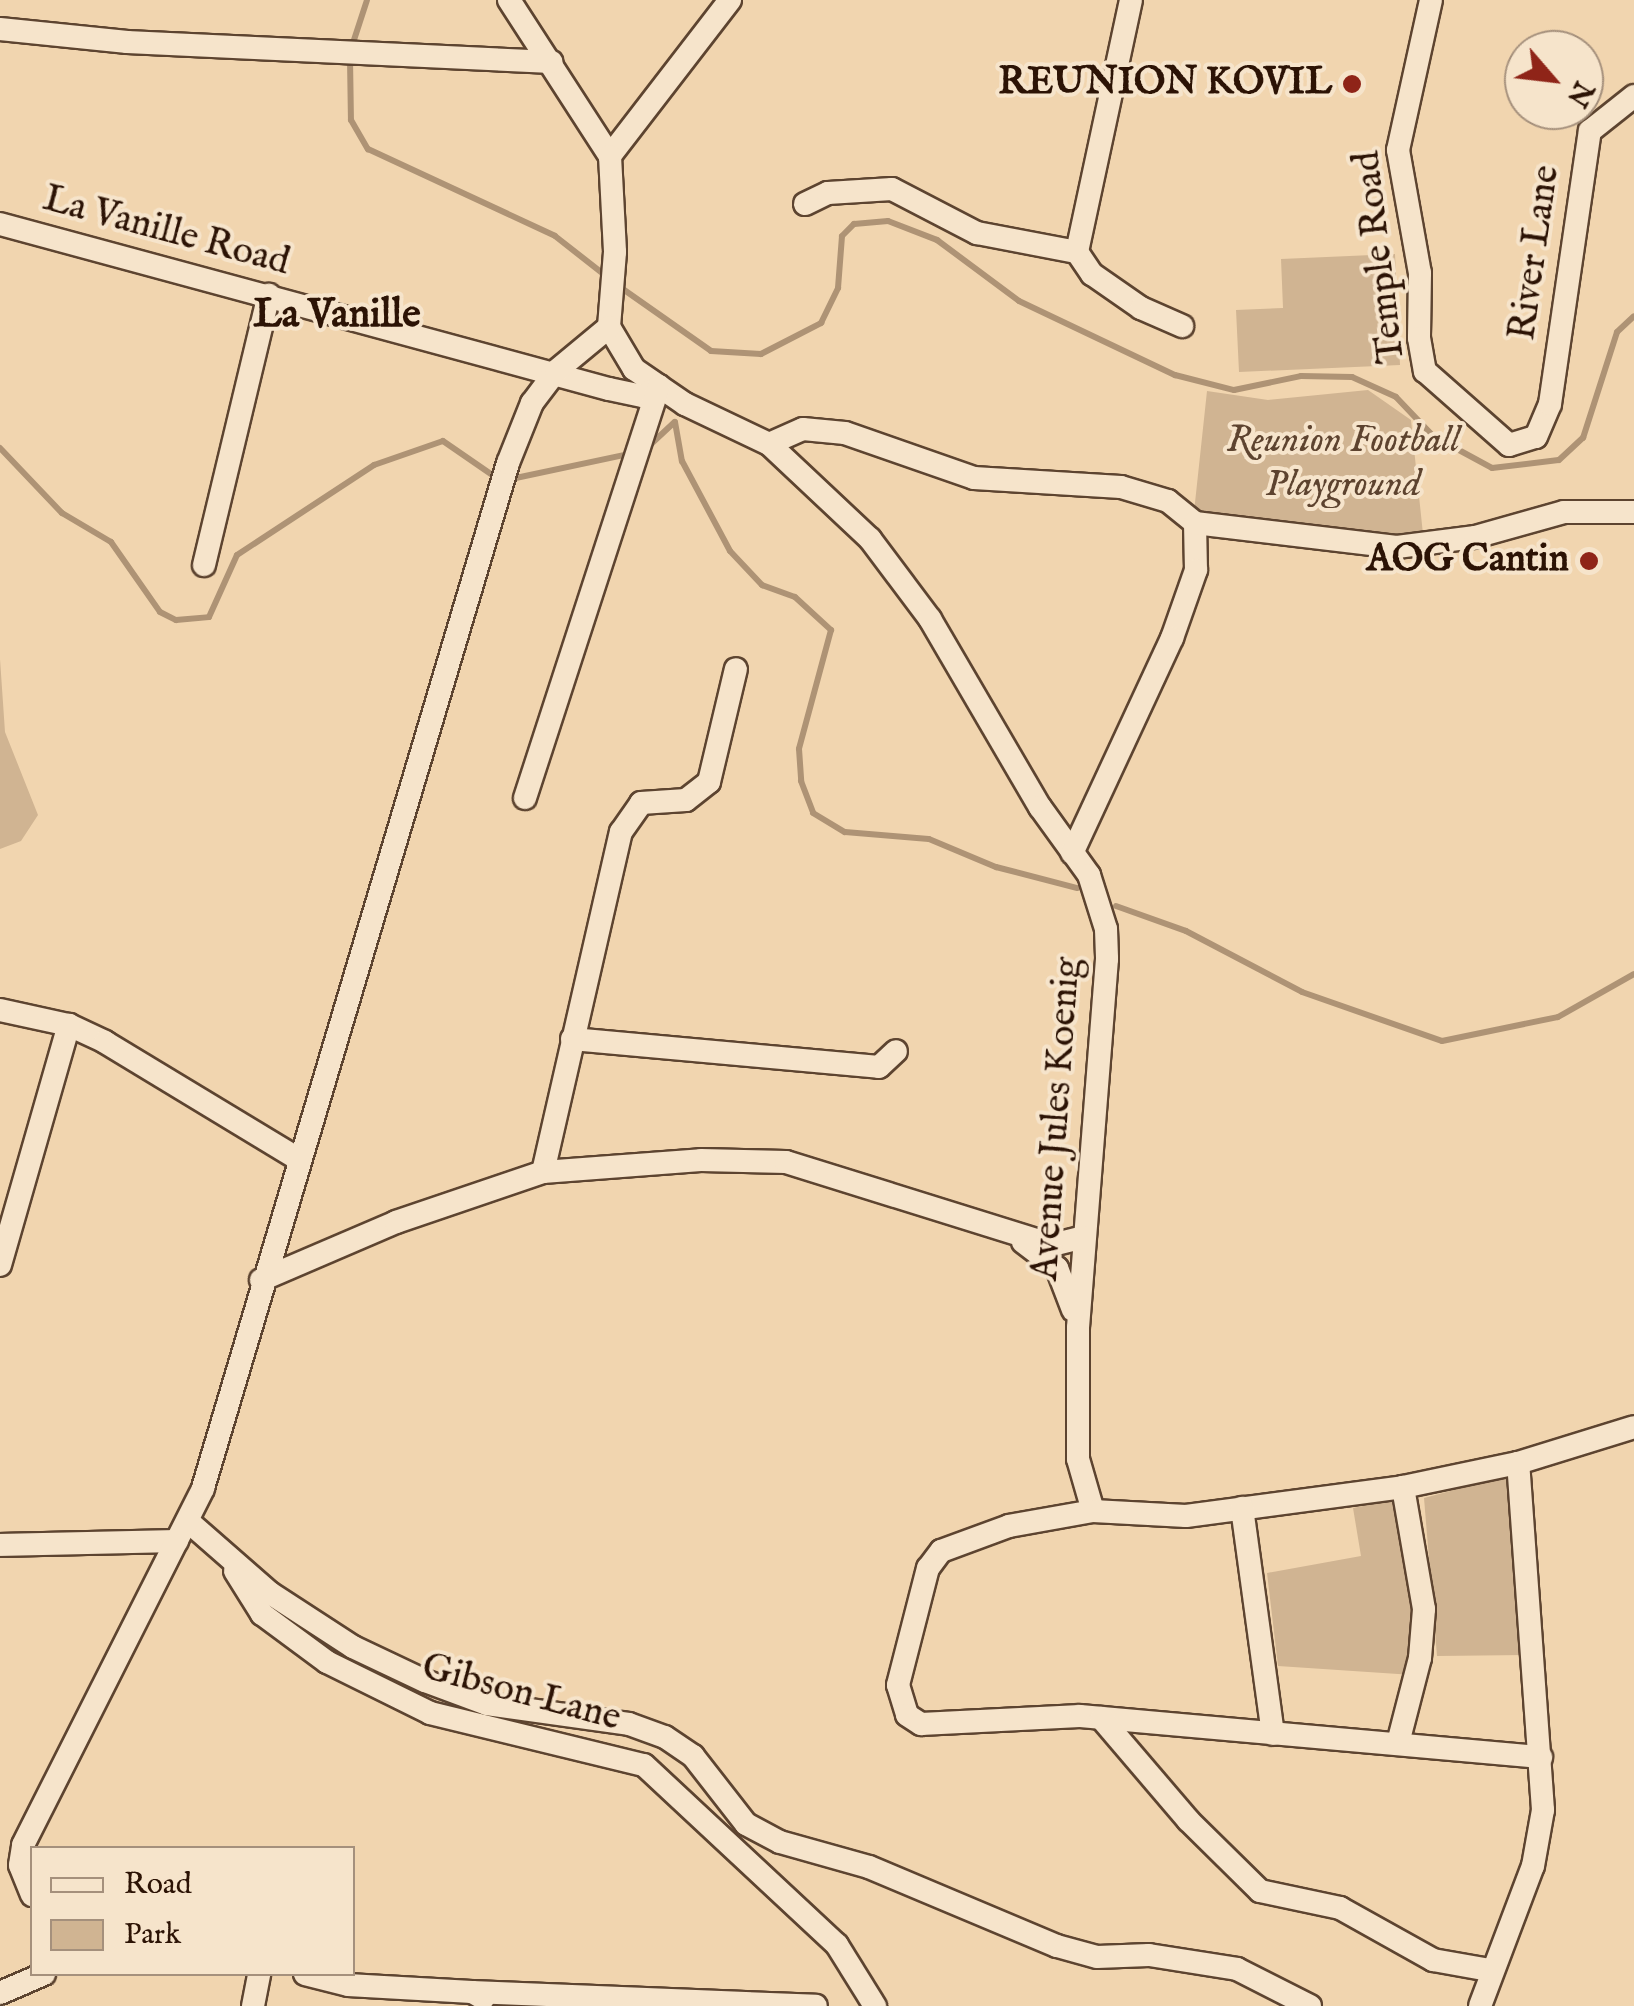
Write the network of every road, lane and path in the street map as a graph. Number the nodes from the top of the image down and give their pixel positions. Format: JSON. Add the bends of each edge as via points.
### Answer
{"nodes":[{"id":1,"x":509,"y":0,"type":"edge"},
{"id":2,"x":730,"y":0,"type":"edge"},
{"id":3,"x":1131,"y":0,"type":"edge"},
{"id":4,"x":1432,"y":0,"type":"edge"},
{"id":5,"x":0,"y":29,"type":"edge"},
{"id":6,"x":552,"y":62,"type":"junction"},
{"id":7,"x":1634,"y":96,"type":"edge"},
{"id":8,"x":610,"y":156,"type":"junction"},
{"id":9,"x":806,"y":204,"type":"dead end"},
{"id":10,"x":0,"y":224,"type":"edge"},
{"id":11,"x":1078,"y":252,"type":"junction"},
{"id":12,"x":269,"y":294,"type":"junction"},
{"id":13,"x":609,"y":318,"type":"junction"},
{"id":14,"x":1182,"y":326,"type":"dead end"},
{"id":15,"x":556,"y":371,"type":"junction"},
{"id":16,"x":659,"y":386,"type":"junction"},
{"id":17,"x":1536,"y":437,"type":"joint"},
{"id":18,"x":769,"y":444,"type":"junction"},
{"id":19,"x":1634,"y":512,"type":"edge"},
{"id":20,"x":1195,"y":523,"type":"junction"},
{"id":21,"x":204,"y":565,"type":"dead end"},
{"id":22,"x":736,"y":669,"type":"dead end"},
{"id":23,"x":525,"y":798,"type":"dead end"},
{"id":24,"x":1072,"y":853,"type":"junction"},
{"id":25,"x":0,"y":1010,"type":"edge"},
{"id":26,"x":69,"y":1026,"type":"junction"},
{"id":27,"x":572,"y":1038,"type":"junction"},
{"id":28,"x":896,"y":1051,"type":"dead end"},
{"id":29,"x":298,"y":1159,"type":"junction"},
{"id":30,"x":544,"y":1172,"type":"junction"},
{"id":31,"x":1016,"y":1236,"type":"junction"},
{"id":32,"x":1082,"y":1247,"type":"junction"},
{"id":33,"x":1050,"y":1263,"type":"junction"},
{"id":34,"x":0,"y":1265,"type":"edge"},
{"id":35,"x":261,"y":1280,"type":"junction"},
{"id":36,"x":1078,"y":1328,"type":"junction"},
{"id":37,"x":1634,"y":1427,"type":"edge"},
{"id":38,"x":1518,"y":1463,"type":"junction"},
{"id":39,"x":1403,"y":1488,"type":"junction"},
{"id":40,"x":1242,"y":1508,"type":"junction"},
{"id":41,"x":1093,"y":1511,"type":"junction"},
{"id":42,"x":184,"y":1532,"type":"junction"},
{"id":43,"x":0,"y":1545,"type":"edge"},
{"id":44,"x":222,"y":1551,"type":"junction"},
{"id":45,"x":1100,"y":1718,"type":"junction"},
{"id":46,"x":1273,"y":1734,"type":"junction"},
{"id":47,"x":1398,"y":1743,"type":"junction"},
{"id":48,"x":1541,"y":1757,"type":"junction"},
{"id":49,"x":30,"y":1889,"type":"edge"},
{"id":50,"x":1490,"y":1970,"type":"junction"},
{"id":51,"x":39,"y":1976,"type":"edge"},
{"id":52,"x":260,"y":1976,"type":"edge"},
{"id":53,"x":313,"y":1976,"type":"edge"},
{"id":54,"x":0,"y":1993,"type":"edge"},
{"id":55,"x":486,"y":2000,"type":"edge"},
{"id":56,"x":253,"y":2006,"type":"edge"},
{"id":57,"x":816,"y":2006,"type":"edge"},
{"id":58,"x":875,"y":2006,"type":"edge"},
{"id":59,"x":1310,"y":2006,"type":"edge"},
{"id":60,"x":1480,"y":2006,"type":"edge"}],
"edges":[{"from":1,"to":6,"type":"street"},
{"from":2,"to":8,"type":"street"},
{"from":3,"to":11,"type":"street"},
{"from":4,"to":17,"type":"street","name":"Temple Road","via":[[1398,150],[1420,273],[1425,371],[1509,444]]},
{"from":5,"to":6,"type":"street","via":[[126,42]]},
{"from":6,"to":8,"type":"street"},
{"from":7,"to":17,"type":"street","name":"River Lane","via":[[1590,131],[1553,384]]},
{"from":8,"to":13,"type":"street","via":[[615,276]]},
{"from":9,"to":11,"type":"street","via":[[828,193],[892,190],[976,232]]},
{"from":10,"to":12,"type":"street","name":"La Vanille Road"},
{"from":11,"to":14,"type":"street","via":[[1092,274]]},
{"from":12,"to":15,"type":"street","name":"La Vanille Road"},
{"from":12,"to":21,"type":"street"},
{"from":13,"to":15,"type":"street"},
{"from":13,"to":16,"type":"street","name":"Avenue Jules Koenig","via":[[634,369]]},
{"from":15,"to":16,"type":"street","name":"La Vanille Road","via":[[643,396]]},
{"from":15,"to":29,"type":"street","via":[[532,403],[508,463]]},
{"from":16,"to":18,"type":"street","name":"Avenue Jules Koenig"},
{"from":16,"to":23,"type":"street"},
{"from":18,"to":20,"type":"street","via":[[802,429],[845,433],[974,478],[1121,487],[1168,501]]},
{"from":18,"to":24,"type":"street","name":"Avenue Jules Koenig","via":[[843,509],[901,578]]},
{"from":19,"to":20,"type":"street","via":[[1564,512],[1475,537],[1398,546]]},
{"from":20,"to":24,"type":"street","via":[[1196,570],[1172,638]]},
{"from":22,"to":27,"type":"street","via":[[709,782],[686,800],[641,802],[622,832]]},
{"from":24,"to":32,"type":"street","name":"Avenue Jules Koenig","via":[[1098,902],[1107,959]]},
{"from":25,"to":26,"type":"street"},
{"from":26,"to":29,"type":"street"},
{"from":26,"to":34,"type":"street"},
{"from":27,"to":28,"type":"street","via":[[879,1067]]},
{"from":27,"to":30,"type":"street"},
{"from":29,"to":35,"type":"street"},
{"from":30,"to":31,"type":"street","via":[[701,1160],[786,1162]]},
{"from":30,"to":35,"type":"street","via":[[396,1222]]},
{"from":31,"to":32,"type":"street"},
{"from":31,"to":33,"type":"street"},
{"from":32,"to":33,"type":"street"},
{"from":32,"to":36,"type":"street","name":"Avenue Jules Koenig"},
{"from":33,"to":36,"type":"street","via":[[1064,1279]]},
{"from":35,"to":42,"type":"street"},
{"from":36,"to":41,"type":"street","name":"Avenue Jules Koenig","via":[[1078,1459]]},
{"from":37,"to":38,"type":"street"},
{"from":38,"to":39,"type":"street"},
{"from":38,"to":48,"type":"street"},
{"from":39,"to":40,"type":"street"},
{"from":39,"to":47,"type":"street","via":[[1424,1609],[1420,1658]]},
{"from":40,"to":41,"type":"street","via":[[1140,1518]]},
{"from":40,"to":46,"type":"street"},
{"from":41,"to":45,"type":"street","via":[[1009,1526],[941,1551],[928,1568],[898,1685],[900,1705],[922,1724]]},
{"from":42,"to":43,"type":"street"},
{"from":42,"to":44,"type":"street"},
{"from":42,"to":49,"type":"street","via":[[23,1845],[20,1864]]},
{"from":44,"to":58,"type":"street","name":"Gibson Lane","via":[[262,1614],[326,1662],[430,1713],[644,1765],[838,1945]]},
{"from":44,"to":59,"type":"street","via":[[270,1593],[353,1647],[425,1681],[486,1704],[630,1724],[665,1737],[693,1756],[746,1824],[780,1842],[870,1867],[1057,1946],[1097,1957],[1150,1956],[1237,1969]]},
{"from":45,"to":46,"type":"street"},
{"from":45,"to":50,"type":"street","via":[[1260,1891],[1340,1908],[1433,1960]]},
{"from":46,"to":47,"type":"street"},
{"from":47,"to":48,"type":"street"},
{"from":48,"to":50,"type":"street","via":[[1543,1810],[1533,1866]]},
{"from":50,"to":60,"type":"street"},
{"from":51,"to":54,"type":"street"},
{"from":52,"to":56,"type":"street"},
{"from":53,"to":55,"type":"street"},
{"from":55,"to":57,"type":"street"}]}
